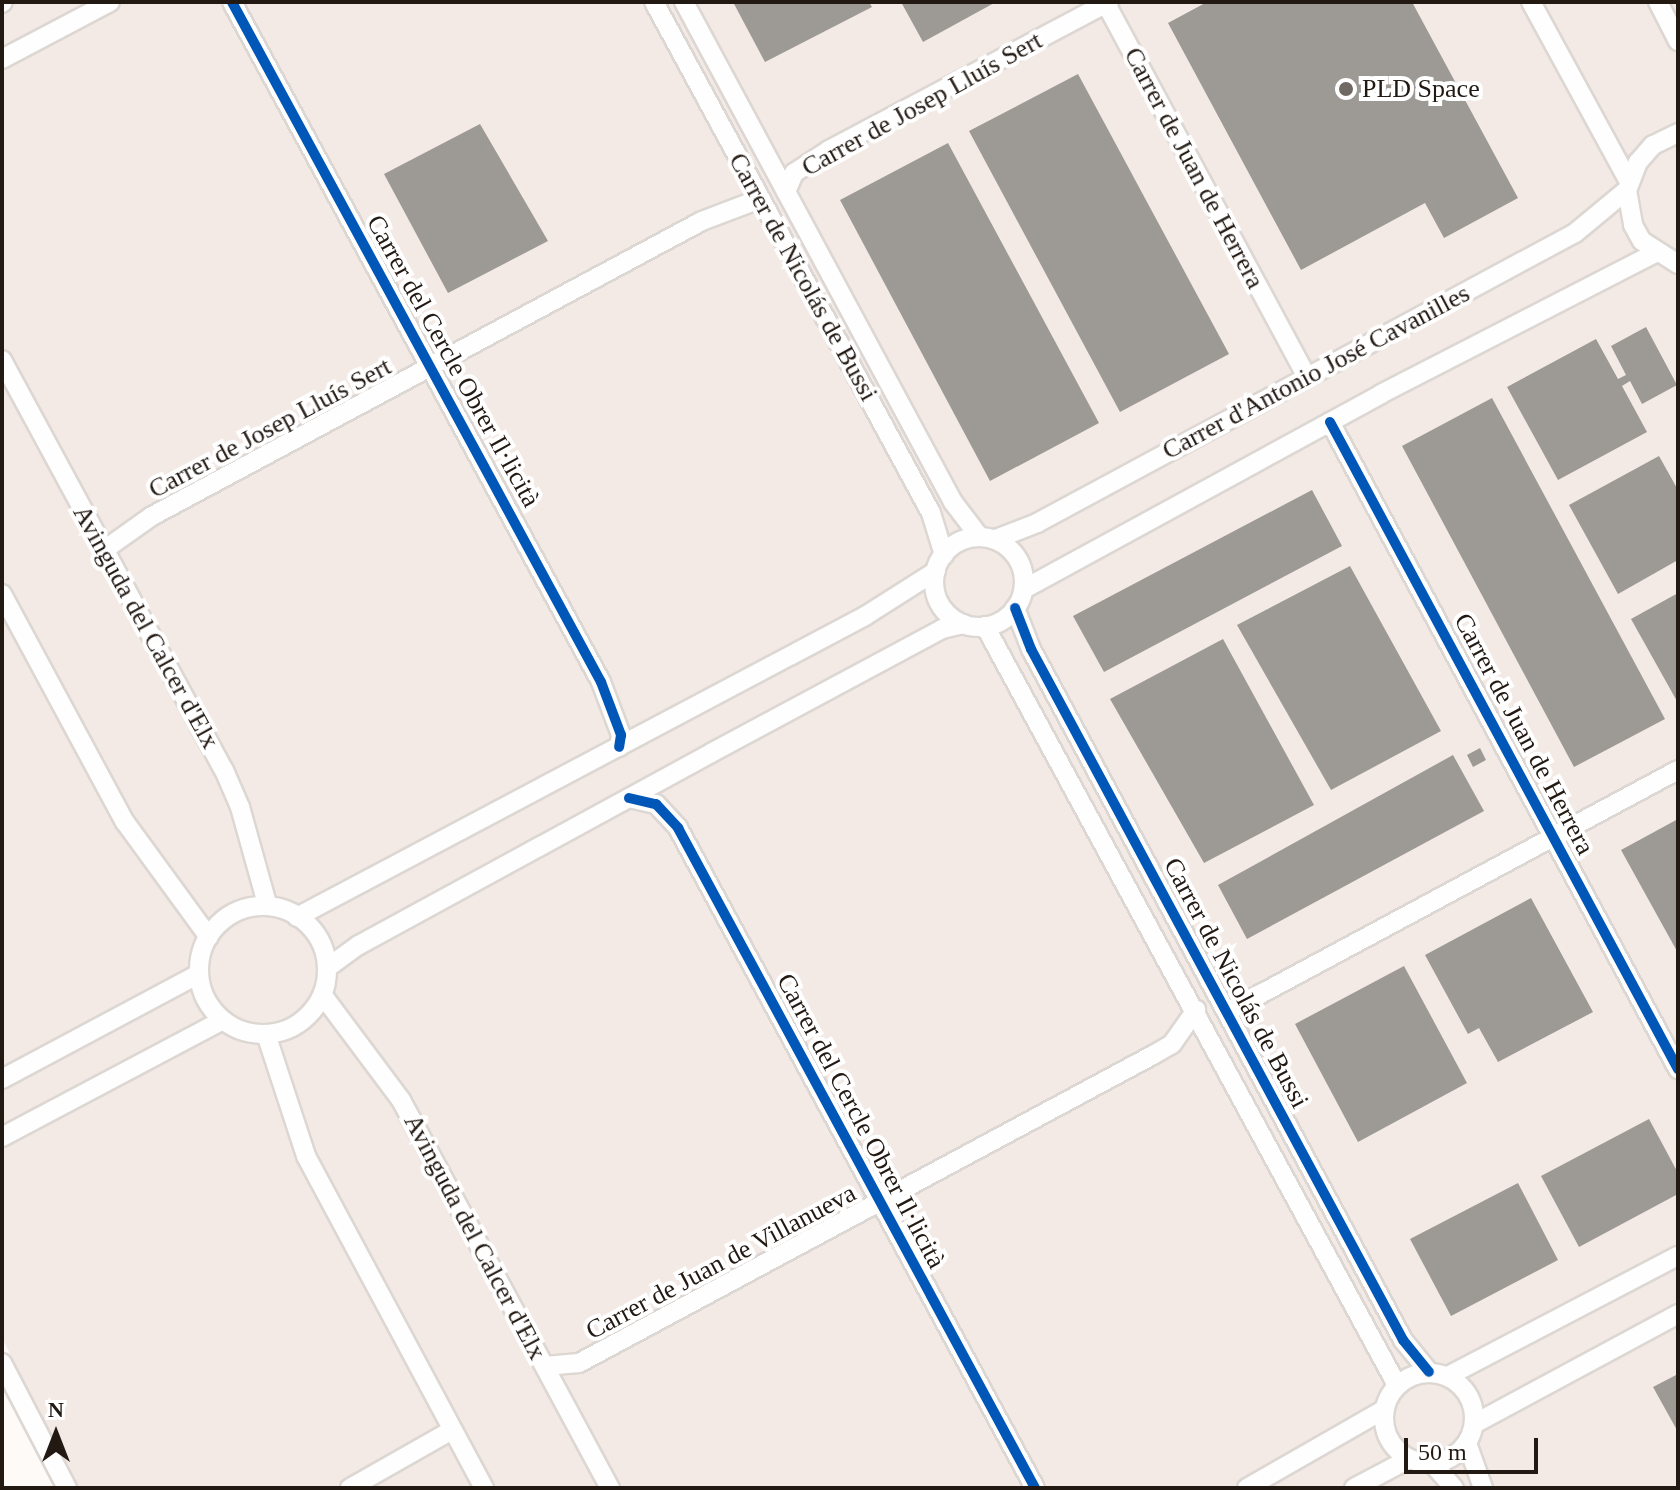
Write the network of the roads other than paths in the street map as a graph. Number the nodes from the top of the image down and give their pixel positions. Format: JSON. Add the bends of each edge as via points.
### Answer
{"nodes":[{"id":1,"x":110,"y":2,"type":"edge"},
{"id":2,"x":232,"y":2,"type":"edge"},
{"id":3,"x":654,"y":2,"type":"edge"},
{"id":4,"x":684,"y":2,"type":"edge"},
{"id":5,"x":1531,"y":2,"type":"edge"},
{"id":6,"x":1658,"y":2,"type":"edge"},
{"id":7,"x":1107,"y":3,"type":"edge"},
{"id":8,"x":1678,"y":41,"type":"edge"},
{"id":9,"x":2,"y":59,"type":"edge"},
{"id":10,"x":1678,"y":133,"type":"edge"},
{"id":11,"x":1628,"y":186,"type":"junction"},
{"id":12,"x":786,"y":192,"type":"junction"},
{"id":13,"x":760,"y":199,"type":"junction"},
{"id":14,"x":1670,"y":264,"type":"edge"},
{"id":15,"x":2,"y":360,"type":"edge"},
{"id":16,"x":431,"y":368,"type":"junction"},
{"id":17,"x":1307,"y":377,"type":"junction"},
{"id":18,"x":1330,"y":422,"type":"junction"},
{"id":19,"x":988,"y":538,"type":"junction"},
{"id":20,"x":104,"y":550,"type":"junction"},
{"id":21,"x":940,"y":563,"type":"junction"},
{"id":22,"x":1024,"y":589,"type":"junction"},
{"id":23,"x":3,"y":598,"type":"edge"},
{"id":24,"x":1015,"y":608,"type":"junction"},
{"id":25,"x":963,"y":624,"type":"junction"},
{"id":26,"x":985,"y":626,"type":"junction"},
{"id":27,"x":619,"y":747,"type":"junction"},
{"id":28,"x":1678,"y":770,"type":"edge"},
{"id":29,"x":629,"y":798,"type":"junction"},
{"id":30,"x":1555,"y":837,"type":"junction"},
{"id":31,"x":267,"y":904,"type":"junction"},
{"id":32,"x":297,"y":917,"type":"junction"},
{"id":33,"x":209,"y":937,"type":"junction"},
{"id":34,"x":327,"y":968,"type":"junction"},
{"id":35,"x":199,"y":974,"type":"junction"},
{"id":36,"x":324,"y":997,"type":"junction"},
{"id":37,"x":1196,"y":1010,"type":"junction"},
{"id":38,"x":1227,"y":1012,"type":"junction"},
{"id":39,"x":223,"y":1020,"type":"junction"},
{"id":40,"x":266,"y":1034,"type":"junction"},
{"id":41,"x":1678,"y":1069,"type":"edge"},
{"id":42,"x":2,"y":1079,"type":"edge"},
{"id":43,"x":2,"y":1137,"type":"edge"},
{"id":44,"x":879,"y":1202,"type":"junction"},
{"id":45,"x":1678,"y":1256,"type":"edge"},
{"id":46,"x":1678,"y":1314,"type":"edge"},
{"id":47,"x":2,"y":1363,"type":"edge"},
{"id":48,"x":545,"y":1366,"type":"junction"},
{"id":49,"x":1438,"y":1374,"type":"junction"},
{"id":50,"x":1397,"y":1385,"type":"junction"},
{"id":51,"x":1385,"y":1409,"type":"junction"},
{"id":52,"x":1474,"y":1424,"type":"junction"},
{"id":53,"x":452,"y":1430,"type":"junction"},
{"id":54,"x":1467,"y":1443,"type":"junction"},
{"id":55,"x":1409,"y":1459,"type":"junction"},
{"id":56,"x":1433,"y":1464,"type":"junction"},
{"id":57,"x":67,"y":1488,"type":"edge"},
{"id":58,"x":350,"y":1488,"type":"edge"},
{"id":59,"x":484,"y":1488,"type":"edge"},
{"id":60,"x":610,"y":1488,"type":"edge"},
{"id":61,"x":1035,"y":1488,"type":"edge"},
{"id":62,"x":1247,"y":1488,"type":"edge"},
{"id":63,"x":1354,"y":1488,"type":"edge"},
{"id":64,"x":1454,"y":1488,"type":"edge"},
{"id":65,"x":1483,"y":1488,"type":"edge"}],
"edges":[{"from":1,"to":9,"type":"street"},
{"from":2,"to":16,"type":"street","name":"Carrer del Cercle Obrer Il·licità"},
{"from":3,"to":13,"type":"street","name":"Carrer de Nicolás de Bussi"},
{"from":4,"to":12,"type":"street","name":"Carrer de Nicolás de Bussi"},
{"from":5,"to":11,"type":"street"},
{"from":6,"to":8,"type":"street"},
{"from":7,"to":12,"type":"street","name":"Carrer de Josep Lluís Sert","via":[[829,150],[794,173]]},
{"from":7,"to":17,"type":"street","name":"Carrer de Juan de Herrera"},
{"from":10,"to":11,"type":"street","name":"Carrer d'Antonio José Cavanilles","via":[[1653,145]]},
{"from":11,"to":14,"type":"street","via":[[1633,225]]},
{"from":11,"to":17,"type":"street","name":"Carrer d'Antonio José Cavanilles","via":[[1575,233]]},
{"from":12,"to":19,"type":"street","name":"Carrer de Nicolás de Bussi","via":[[953,502]]},
{"from":13,"to":16,"type":"street","name":"Carrer de Josep Lluís Sert","via":[[702,221]]},
{"from":13,"to":21,"type":"street","name":"Carrer de Nicolás de Bussi","via":[[931,513]]},
{"from":14,"to":18,"type":"street","name":"Carrer d'Antonio José Cavanilles"},
{"from":15,"to":20,"type":"street","name":"Avinguda del Calcer d'Elx"},
{"from":16,"to":20,"type":"street","name":"Carrer de Josep Lluís Sert","via":[[159,512]]},
{"from":16,"to":27,"type":"street","name":"Carrer del Cercle Obrer Il·licità","via":[[614,708]]},
{"from":17,"to":19,"type":"street","name":"Carrer d'Antonio José Cavanilles","via":[[1037,523]]},
{"from":18,"to":22,"type":"street","name":"Carrer d'Antonio José Cavanilles"},
{"from":18,"to":30,"type":"street","name":"Carrer de Juan de Herrera"},
{"from":19,"to":21,"type":"street","via":[[961,540]]},
{"from":19,"to":22,"type":"street","via":[[1020,561]]},
{"from":20,"to":31,"type":"street","name":"Avinguda del Calcer d'Elx","via":[[224,770]]},
{"from":21,"to":25,"type":"street","via":[[938,601]]},
{"from":21,"to":27,"type":"street","via":[[890,602]]},
{"from":22,"to":24,"type":"street"},
{"from":23,"to":33,"type":"street","via":[[125,822]]},
{"from":24,"to":26,"type":"street"},
{"from":24,"to":38,"type":"street","name":"Carrer de Nicolás de Bussi","via":[[1031,649]]},
{"from":25,"to":26,"type":"street"},
{"from":25,"to":29,"type":"street","via":[[942,629]]},
{"from":26,"to":37,"type":"street","name":"Carrer de Nicolás de Bussi"},
{"from":27,"to":32,"type":"street"},
{"from":28,"to":30,"type":"street"},
{"from":29,"to":34,"type":"street","via":[[359,945]]},
{"from":29,"to":44,"type":"street","name":"Carrer del Cercle Obrer Il·licità","via":[[656,804],[678,828]]},
{"from":30,"to":38,"type":"street"},
{"from":30,"to":41,"type":"street","name":"Carrer de Juan de Herrera"},
{"from":31,"to":32,"type":"street"},
{"from":31,"to":33,"type":"street","via":[[235,913]]},
{"from":32,"to":34,"type":"street","via":[[320,941]]},
{"from":33,"to":35,"type":"street"},
{"from":34,"to":36,"type":"street"},
{"from":35,"to":39,"type":"street","via":[[206,999]]},
{"from":35,"to":42,"type":"street"},
{"from":36,"to":40,"type":"street","via":[[292,1027]]},
{"from":36,"to":48,"type":"street","name":"Avinguda del Calcer d'Elx","via":[[401,1100]]},
{"from":37,"to":44,"type":"street","name":"Carrer de Juan de Villanueva","via":[[1172,1044]]},
{"from":37,"to":50,"type":"street","name":"Carrer de Nicolás de Bussi"},
{"from":38,"to":49,"type":"street","name":"Carrer de Nicolás de Bussi","via":[[1412,1357]]},
{"from":39,"to":40,"type":"street","via":[[245,1032]]},
{"from":39,"to":43,"type":"street"},
{"from":40,"to":53,"type":"street","via":[[306,1156]]},
{"from":44,"to":48,"type":"street","name":"Carrer de Juan de Villanueva","via":[[579,1363]]},
{"from":44,"to":61,"type":"street","name":"Carrer del Cercle Obrer Il·licità"},
{"from":45,"to":49,"type":"street"},
{"from":46,"to":52,"type":"street"},
{"from":47,"to":57,"type":"street"},
{"from":48,"to":60,"type":"street","name":"Avinguda del Calcer d'Elx"},
{"from":49,"to":50,"type":"street"},
{"from":49,"to":52,"type":"street","via":[[1470,1396]]},
{"from":50,"to":51,"type":"street"},
{"from":51,"to":55,"type":"street","via":[[1387,1436]]},
{"from":51,"to":62,"type":"street"},
{"from":52,"to":54,"type":"street"},
{"from":53,"to":58,"type":"street"},
{"from":53,"to":59,"type":"street"},
{"from":54,"to":56,"type":"street","via":[[1450,1459]]},
{"from":54,"to":65,"type":"street"},
{"from":55,"to":56,"type":"street"},
{"from":55,"to":63,"type":"street"},
{"from":56,"to":64,"type":"street"}]}
